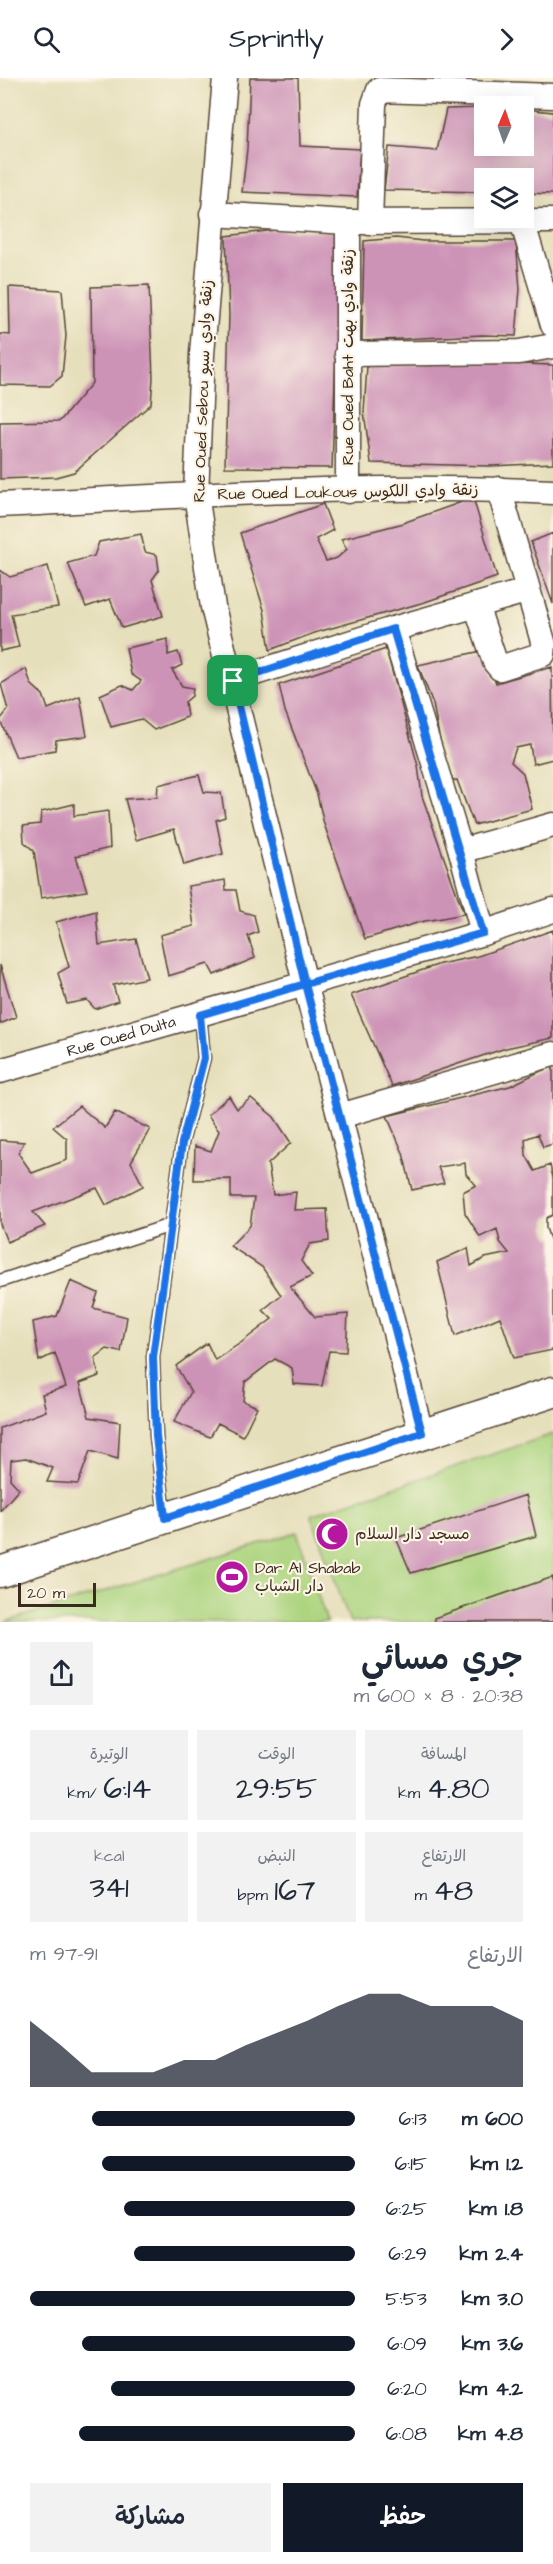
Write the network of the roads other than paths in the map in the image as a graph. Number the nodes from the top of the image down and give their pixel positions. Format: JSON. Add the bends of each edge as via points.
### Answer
{"nodes":[{"id":1,"x":225,"y":78,"type":"edge"},
{"id":2,"x":553,"y":96,"type":"edge"},
{"id":3,"x":212,"y":214,"type":"junction"},
{"id":4,"x":474,"y":221,"type":"edge"},
{"id":5,"x":534,"y":221,"type":"edge"},
{"id":6,"x":553,"y":221,"type":"edge"},
{"id":7,"x":359,"y":222,"type":"junction"},
{"id":8,"x":524,"y":228,"type":"edge"},
{"id":9,"x":553,"y":325,"type":"edge"},
{"id":10,"x":553,"y":346,"type":"edge"},
{"id":11,"x":347,"y":354,"type":"junction"},
{"id":12,"x":498,"y":489,"type":"junction"},
{"id":13,"x":348,"y":491,"type":"junction"},
{"id":14,"x":553,"y":492,"type":"edge"},
{"id":15,"x":196,"y":494,"type":"junction"},
{"id":16,"x":0,"y":506,"type":"edge"},
{"id":17,"x":526,"y":591,"type":"junction"},
{"id":18,"x":476,"y":605,"type":"junction"},
{"id":19,"x":393,"y":629,"type":"junction"},
{"id":20,"x":233,"y":681,"type":"junction"},
{"id":21,"x":553,"y":825,"type":"edge"},
{"id":22,"x":461,"y":851,"type":"junction"},
{"id":23,"x":553,"y":910,"type":"edge"},
{"id":24,"x":483,"y":933,"type":"junction"},
{"id":25,"x":305,"y":984,"type":"junction"},
{"id":26,"x":200,"y":1015,"type":"junction"},
{"id":27,"x":553,"y":1054,"type":"edge"},
{"id":28,"x":0,"y":1071,"type":"edge"},
{"id":29,"x":340,"y":1116,"type":"junction"},
{"id":30,"x":171,"y":1225,"type":"junction"},
{"id":31,"x":0,"y":1281,"type":"edge"},
{"id":32,"x":553,"y":1392,"type":"edge"},
{"id":33,"x":422,"y":1433,"type":"junction"},
{"id":34,"x":165,"y":1518,"type":"junction"},
{"id":35,"x":0,"y":1572,"type":"edge"}],
"edges":[{"from":1,"to":3,"type":"street","name":"Rue Oued Sebou زنقة وادي سبو"},
{"from":2,"to":7,"type":"street","name":"Rue Oued Baht زنقة وادي بهت","via":[[379,90]]},
{"from":3,"to":7,"type":"street"},
{"from":3,"to":15,"type":"street","name":"Rue Oued Sebou زنقة وادي سبو"},
{"from":4,"to":7,"type":"street"},
{"from":5,"to":6,"type":"street"},
{"from":7,"to":11,"type":"street","name":"Rue Oued Baht زنقة وادي بهت"},
{"from":8,"to":9,"type":"street"},
{"from":10,"to":11,"type":"street","via":[[519,352]]},
{"from":11,"to":13,"type":"street","name":"Rue Oued Baht زنقة وادي بهت"},
{"from":12,"to":13,"type":"street","name":"Rue Oued Loukous زنقة وادي اللكوس"},
{"from":12,"to":14,"type":"street","name":"Rue Oued Loukous زنقة وادي اللكوس"},
{"from":12,"to":17,"type":"street"},
{"from":13,"to":15,"type":"street","name":"Rue Oued Loukous زنقة وادي اللكوس"},
{"from":15,"to":16,"type":"street","name":"Rue Oued Loukous زنقة وادي اللكوس"},
{"from":15,"to":20,"type":"street","name":"Rue Oued Sebou زنقة وادي سبو","via":[[213,607]]},
{"from":17,"to":18,"type":"street"},
{"from":17,"to":18,"type":"street","via":[[544,645],[543,654],[502,669],[495,662]]},
{"from":18,"to":19,"type":"street"},
{"from":19,"to":20,"type":"street"},
{"from":19,"to":22,"type":"street"},
{"from":20,"to":25,"type":"street","name":"Rue Oued Sebou زنقة وادي سبو"},
{"from":21,"to":22,"type":"street"},
{"from":22,"to":24,"type":"street"},
{"from":23,"to":24,"type":"street","name":"Rue Oued Dulta"},
{"from":24,"to":25,"type":"street","name":"Rue Oued Dulta"},
{"from":25,"to":26,"type":"street","name":"Rue Oued Dulta"},
{"from":25,"to":29,"type":"street","name":"Rue Oued Sebou زنقة وادي سبو"},
{"from":26,"to":28,"type":"street","name":"Rue Oued Dulta"},
{"from":26,"to":30,"type":"lane","via":[[204,1058],[182,1143]]},
{"from":27,"to":29,"type":"street"},
{"from":29,"to":33,"type":"street","name":"Rue Oued Sebou زنقة وادي سبو"},
{"from":30,"to":31,"type":"lane"},
{"from":30,"to":34,"type":"lane","via":[[153,1357]]},
{"from":32,"to":33,"type":"street"},
{"from":33,"to":34,"type":"street"},
{"from":34,"to":35,"type":"street"}]}
